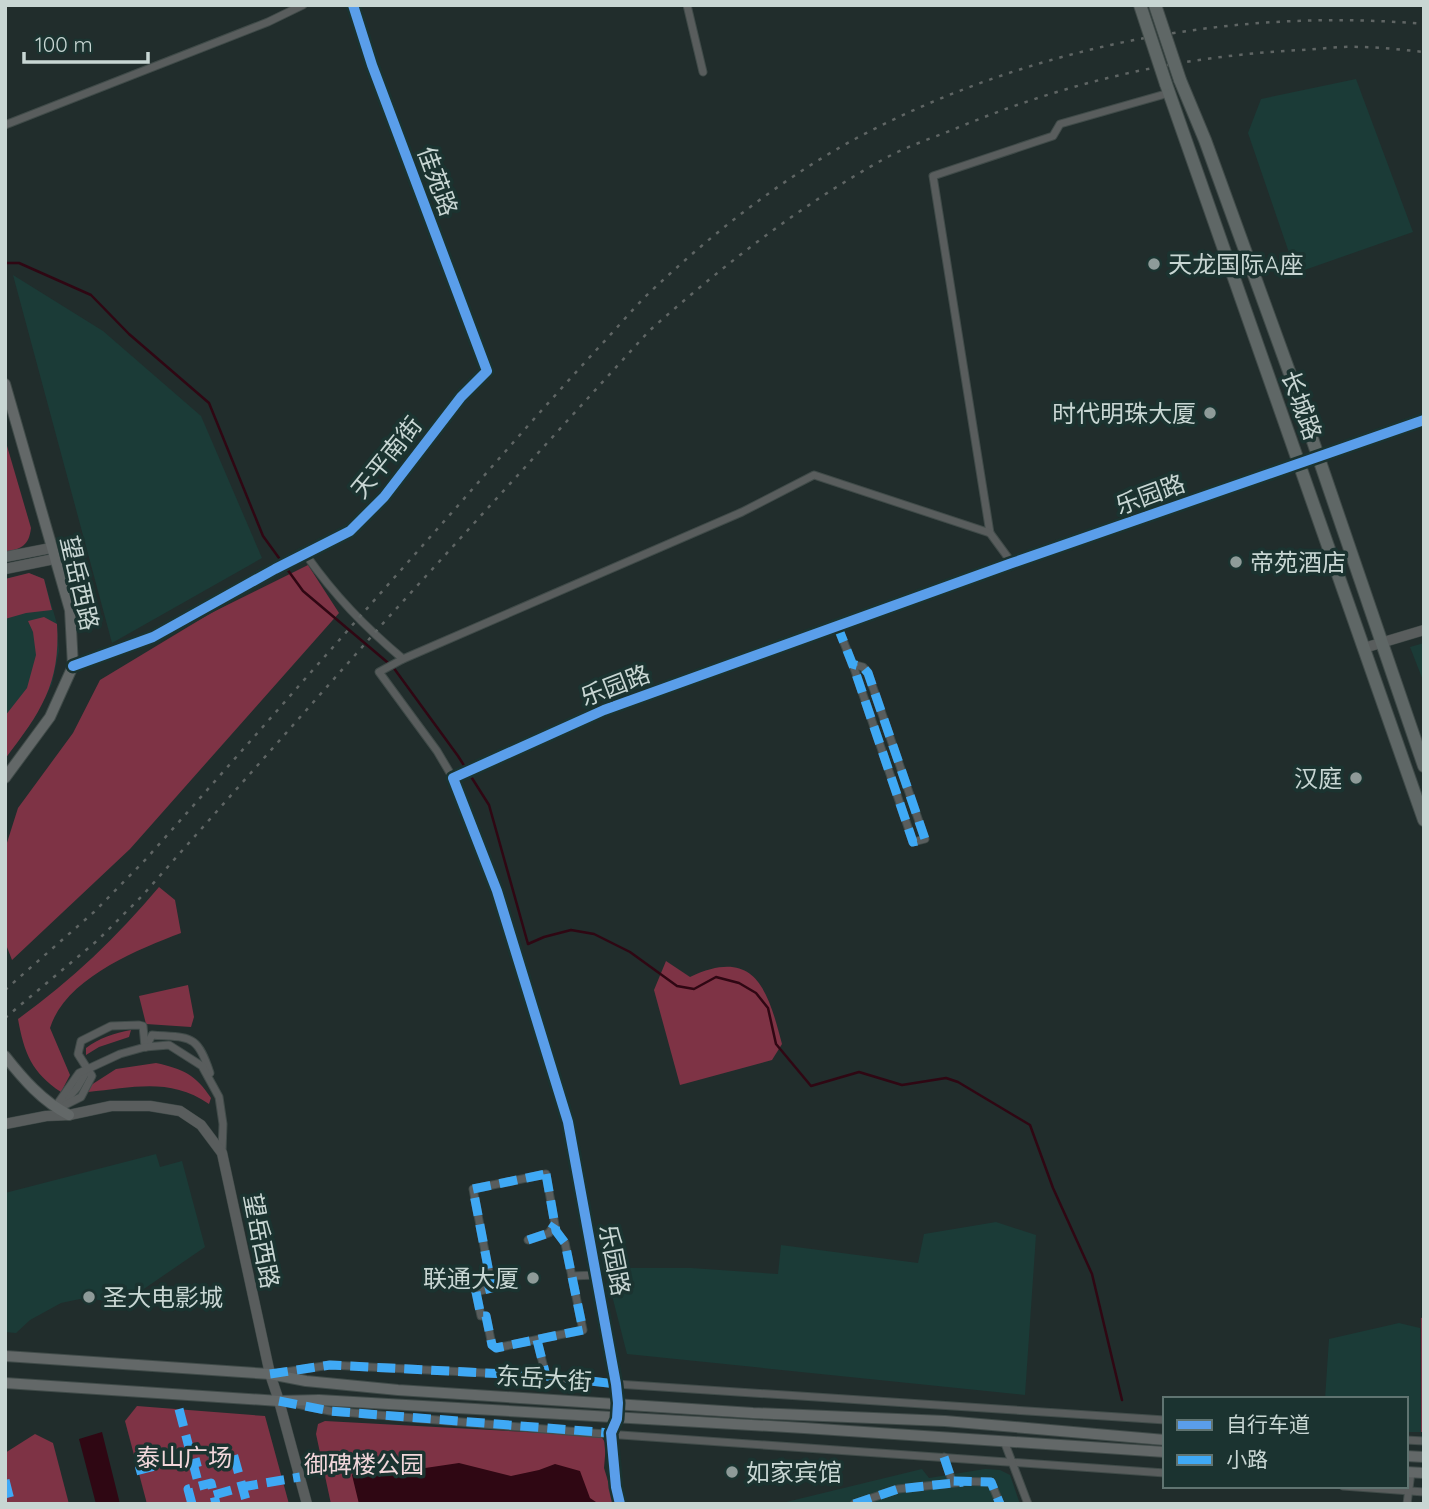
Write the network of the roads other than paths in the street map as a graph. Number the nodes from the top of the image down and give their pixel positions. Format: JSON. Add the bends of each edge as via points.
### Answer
{"nodes":[{"id":1,"x":303,"y":5,"type":"edge"},
{"id":2,"x":353,"y":5,"type":"edge"},
{"id":3,"x":687,"y":5,"type":"edge"},
{"id":4,"x":1140,"y":5,"type":"edge"},
{"id":5,"x":1155,"y":5,"type":"edge"},
{"id":6,"x":703,"y":72,"type":"dead end"},
{"id":7,"x":1167,"y":89,"type":"junction"},
{"id":8,"x":5,"y":125,"type":"edge"},
{"id":9,"x":487,"y":371,"type":"joint"},
{"id":10,"x":5,"y":384,"type":"edge"},
{"id":11,"x":1424,"y":420,"type":"edge"},
{"id":12,"x":1319,"y":455,"type":"junction"},
{"id":13,"x":1300,"y":463,"type":"junction"},
{"id":14,"x":990,"y":533,"type":"junction"},
{"id":15,"x":52,"y":554,"type":"junction"},
{"id":16,"x":306,"y":555,"type":"junction"},
{"id":17,"x":5,"y":557,"type":"edge"},
{"id":18,"x":1012,"y":564,"type":"junction"},
{"id":19,"x":5,"y":569,"type":"edge"},
{"id":20,"x":837,"y":625,"type":"junction"},
{"id":21,"x":1424,"y":630,"type":"edge"},
{"id":22,"x":1381,"y":643,"type":"junction"},
{"id":23,"x":1364,"y":648,"type":"junction"},
{"id":24,"x":400,"y":661,"type":"junction"},
{"id":25,"x":852,"y":664,"type":"junction"},
{"id":26,"x":73,"y":666,"type":"junction"},
{"id":27,"x":1424,"y":766,"type":"edge"},
{"id":28,"x":480,"y":767,"type":"joint"},
{"id":29,"x":456,"y":777,"type":"junction"},
{"id":30,"x":5,"y":778,"type":"edge"},
{"id":31,"x":1424,"y":820,"type":"edge"},
{"id":32,"x":145,"y":1047,"type":"junction"},
{"id":33,"x":5,"y":1056,"type":"edge"},
{"id":34,"x":89,"y":1069,"type":"junction"},
{"id":35,"x":215,"y":1090,"type":"junction"},
{"id":36,"x":58,"y":1109,"type":"junction"},
{"id":37,"x":69,"y":1115,"type":"junction"},
{"id":38,"x":46,"y":1116,"type":"junction"},
{"id":39,"x":5,"y":1124,"type":"edge"},
{"id":40,"x":222,"y":1153,"type":"junction"},
{"id":41,"x":555,"y":1224,"type":"junction"},
{"id":42,"x":528,"y":1240,"type":"dead end"},
{"id":43,"x":596,"y":1275,"type":"junction"},
{"id":44,"x":572,"y":1276,"type":"junction"},
{"id":45,"x":537,"y":1339,"type":"junction"},
{"id":46,"x":5,"y":1356,"type":"edge"},
{"id":47,"x":270,"y":1374,"type":"junction"},
{"id":48,"x":546,"y":1376,"type":"junction"},
{"id":49,"x":5,"y":1383,"type":"edge"},
{"id":50,"x":616,"y":1384,"type":"junction"},
{"id":51,"x":279,"y":1401,"type":"junction"},
{"id":52,"x":618,"y":1403,"type":"junction"},
{"id":53,"x":617,"y":1419,"type":"junction"},
{"id":54,"x":1163,"y":1420,"type":"edge"},
{"id":55,"x":611,"y":1433,"type":"junction"},
{"id":56,"x":1163,"y":1440,"type":"edge"},
{"id":57,"x":1004,"y":1441,"type":"junction"},
{"id":58,"x":1163,"y":1452,"type":"edge"},
{"id":59,"x":944,"y":1457,"type":"junction"},
{"id":60,"x":1014,"y":1462,"type":"junction"},
{"id":61,"x":1408,"y":1472,"type":"edge"},
{"id":62,"x":1163,"y":1473,"type":"edge"},
{"id":63,"x":1424,"y":1473,"type":"edge"},
{"id":64,"x":952,"y":1481,"type":"junction"},
{"id":65,"x":963,"y":1482,"type":"junction"},
{"id":66,"x":940,"y":1483,"type":"junction"},
{"id":67,"x":1369,"y":1488,"type":"edge"},
{"id":68,"x":1408,"y":1491,"type":"junction"},
{"id":69,"x":1424,"y":1492,"type":"edge"},
{"id":70,"x":307,"y":1504,"type":"edge"},
{"id":71,"x":620,"y":1504,"type":"edge"},
{"id":72,"x":854,"y":1504,"type":"edge"},
{"id":73,"x":1000,"y":1504,"type":"edge"},
{"id":74,"x":1028,"y":1504,"type":"edge"},
{"id":75,"x":1407,"y":1504,"type":"edge"}],
"edges":[{"from":1,"to":8,"type":"street"},
{"from":2,"to":9,"type":"street","name":"佳苑路"},
{"from":3,"to":6,"type":"street"},
{"from":4,"to":7,"type":"main road","name":"长城路","bridge":true},
{"from":5,"to":12,"type":"main road","name":"长城路","bridge":true},
{"from":7,"to":13,"type":"main road","name":"长城路"},
{"from":7,"to":14,"type":"street","via":[[1060,124],[1053,136],[933,176]]},
{"from":9,"to":16,"type":"street","name":"天平南街","via":[[358,523]]},
{"from":10,"to":15,"type":"main road","name":"望岳西路"},
{"from":11,"to":12,"type":"street","name":"乐园路"},
{"from":12,"to":13,"type":"street","name":"乐园路"},
{"from":12,"to":22,"type":"main road","name":"长城路"},
{"from":13,"to":18,"type":"street","name":"乐园路"},
{"from":13,"to":23,"type":"main road","name":"长城路"},
{"from":14,"to":18,"type":"street"},
{"from":14,"to":24,"type":"street","via":[[814,475],[730,517]]},
{"from":15,"to":17,"type":"street"},
{"from":15,"to":19,"type":"street"},
{"from":15,"to":26,"type":"main road","name":"望岳西路","via":[[70,610]]},
{"from":16,"to":24,"type":"street","via":[[334,594]]},
{"from":16,"to":26,"type":"street","name":"天平南街","via":[[153,637]]},
{"from":18,"to":20,"type":"street","name":"乐园路"},
{"from":20,"to":25,"type":"street"},
{"from":20,"to":28,"type":"street","name":"乐园路","via":[[604,710]]},
{"from":21,"to":22,"type":"street"},
{"from":22,"to":23,"type":"street"},
{"from":22,"to":27,"type":"main road","name":"长城路"},
{"from":23,"to":31,"type":"main road","name":"长城路"},
{"from":24,"to":29,"type":"street","via":[[379,672]]},
{"from":25,"to":25,"type":"street","via":[[913,842],[925,839],[868,673]]},
{"from":26,"to":30,"type":"main road","name":"望岳西路","via":[[50,716]]},
{"from":28,"to":29,"type":"street","name":"乐园路"},
{"from":29,"to":43,"type":"street","name":"乐园路","via":[[497,891],[568,1122]]},
{"from":32,"to":34,"type":"street"},
{"from":32,"to":34,"type":"street","via":[[143,1026],[111,1026],[81,1041],[78,1054]]},
{"from":32,"to":35,"type":"street","via":[[169,1045],[202,1066]]},
{"from":32,"to":35,"type":"street","via":[[152,1035],[187,1037],[202,1049]]},
{"from":33,"to":36,"type":"main road","via":[[27,1083]]},
{"from":34,"to":36,"type":"street"},
{"from":35,"to":40,"type":"street","via":[[223,1124]]},
{"from":36,"to":37,"type":"main road"},
{"from":36,"to":38,"type":"street"},
{"from":37,"to":38,"type":"street","name":"望岳西路"},
{"from":37,"to":40,"type":"street","name":"望岳西路","via":[[111,1106],[180,1111],[201,1125]]},
{"from":38,"to":39,"type":"street","name":"望岳西路"},
{"from":40,"to":47,"type":"street","name":"望岳西路"},
{"from":41,"to":42,"type":"street","via":[[549,1233]]},
{"from":41,"to":44,"type":"street","via":[[565,1243]]},
{"from":41,"to":45,"type":"street","via":[[546,1174],[473,1189],[492,1288],[476,1292],[492,1345],[496,1348]]},
{"from":43,"to":44,"type":"street"},
{"from":43,"to":50,"type":"street","name":"乐园路"},
{"from":44,"to":45,"type":"street","via":[[583,1330]]},
{"from":45,"to":48,"type":"street"},
{"from":46,"to":47,"type":"main road","name":"东岳大街"},
{"from":47,"to":48,"type":"street","via":[[330,1365]]},
{"from":47,"to":51,"type":"street","name":"望岳西路"},
{"from":47,"to":52,"type":"main road","name":"东岳大街","via":[[398,1390]]},
{"from":48,"to":50,"type":"street"},
{"from":49,"to":51,"type":"main road","name":"东岳大街"},
{"from":50,"to":52,"type":"street","name":"乐园路"},
{"from":50,"to":54,"type":"street"},
{"from":51,"to":53,"type":"main road","name":"东岳大街"},
{"from":51,"to":55,"type":"street","via":[[330,1411]]},
{"from":51,"to":70,"type":"street","name":"望岳西路"},
{"from":52,"to":53,"type":"street","name":"乐园路"},
{"from":52,"to":56,"type":"main road","name":"东岳大街","via":[[955,1422]]},
{"from":53,"to":55,"type":"street","name":"乐园路"},
{"from":53,"to":57,"type":"main road","name":"东岳大街"},
{"from":55,"to":59,"type":"street"},
{"from":55,"to":71,"type":"street"},
{"from":57,"to":58,"type":"main road","name":"东岳大街"},
{"from":57,"to":60,"type":"street"},
{"from":59,"to":60,"type":"street"},
{"from":59,"to":64,"type":"street"},
{"from":60,"to":62,"type":"street"},
{"from":60,"to":74,"type":"street"},
{"from":61,"to":63,"type":"main road"},
{"from":61,"to":68,"type":"street"},
{"from":64,"to":65,"type":"street"},
{"from":64,"to":66,"type":"street"},
{"from":65,"to":66,"type":"street"},
{"from":65,"to":73,"type":"street","via":[[991,1482]]},
{"from":66,"to":72,"type":"street","via":[[898,1489]]},
{"from":67,"to":68,"type":"street"},
{"from":68,"to":69,"type":"street"},
{"from":68,"to":75,"type":"street"}]}
